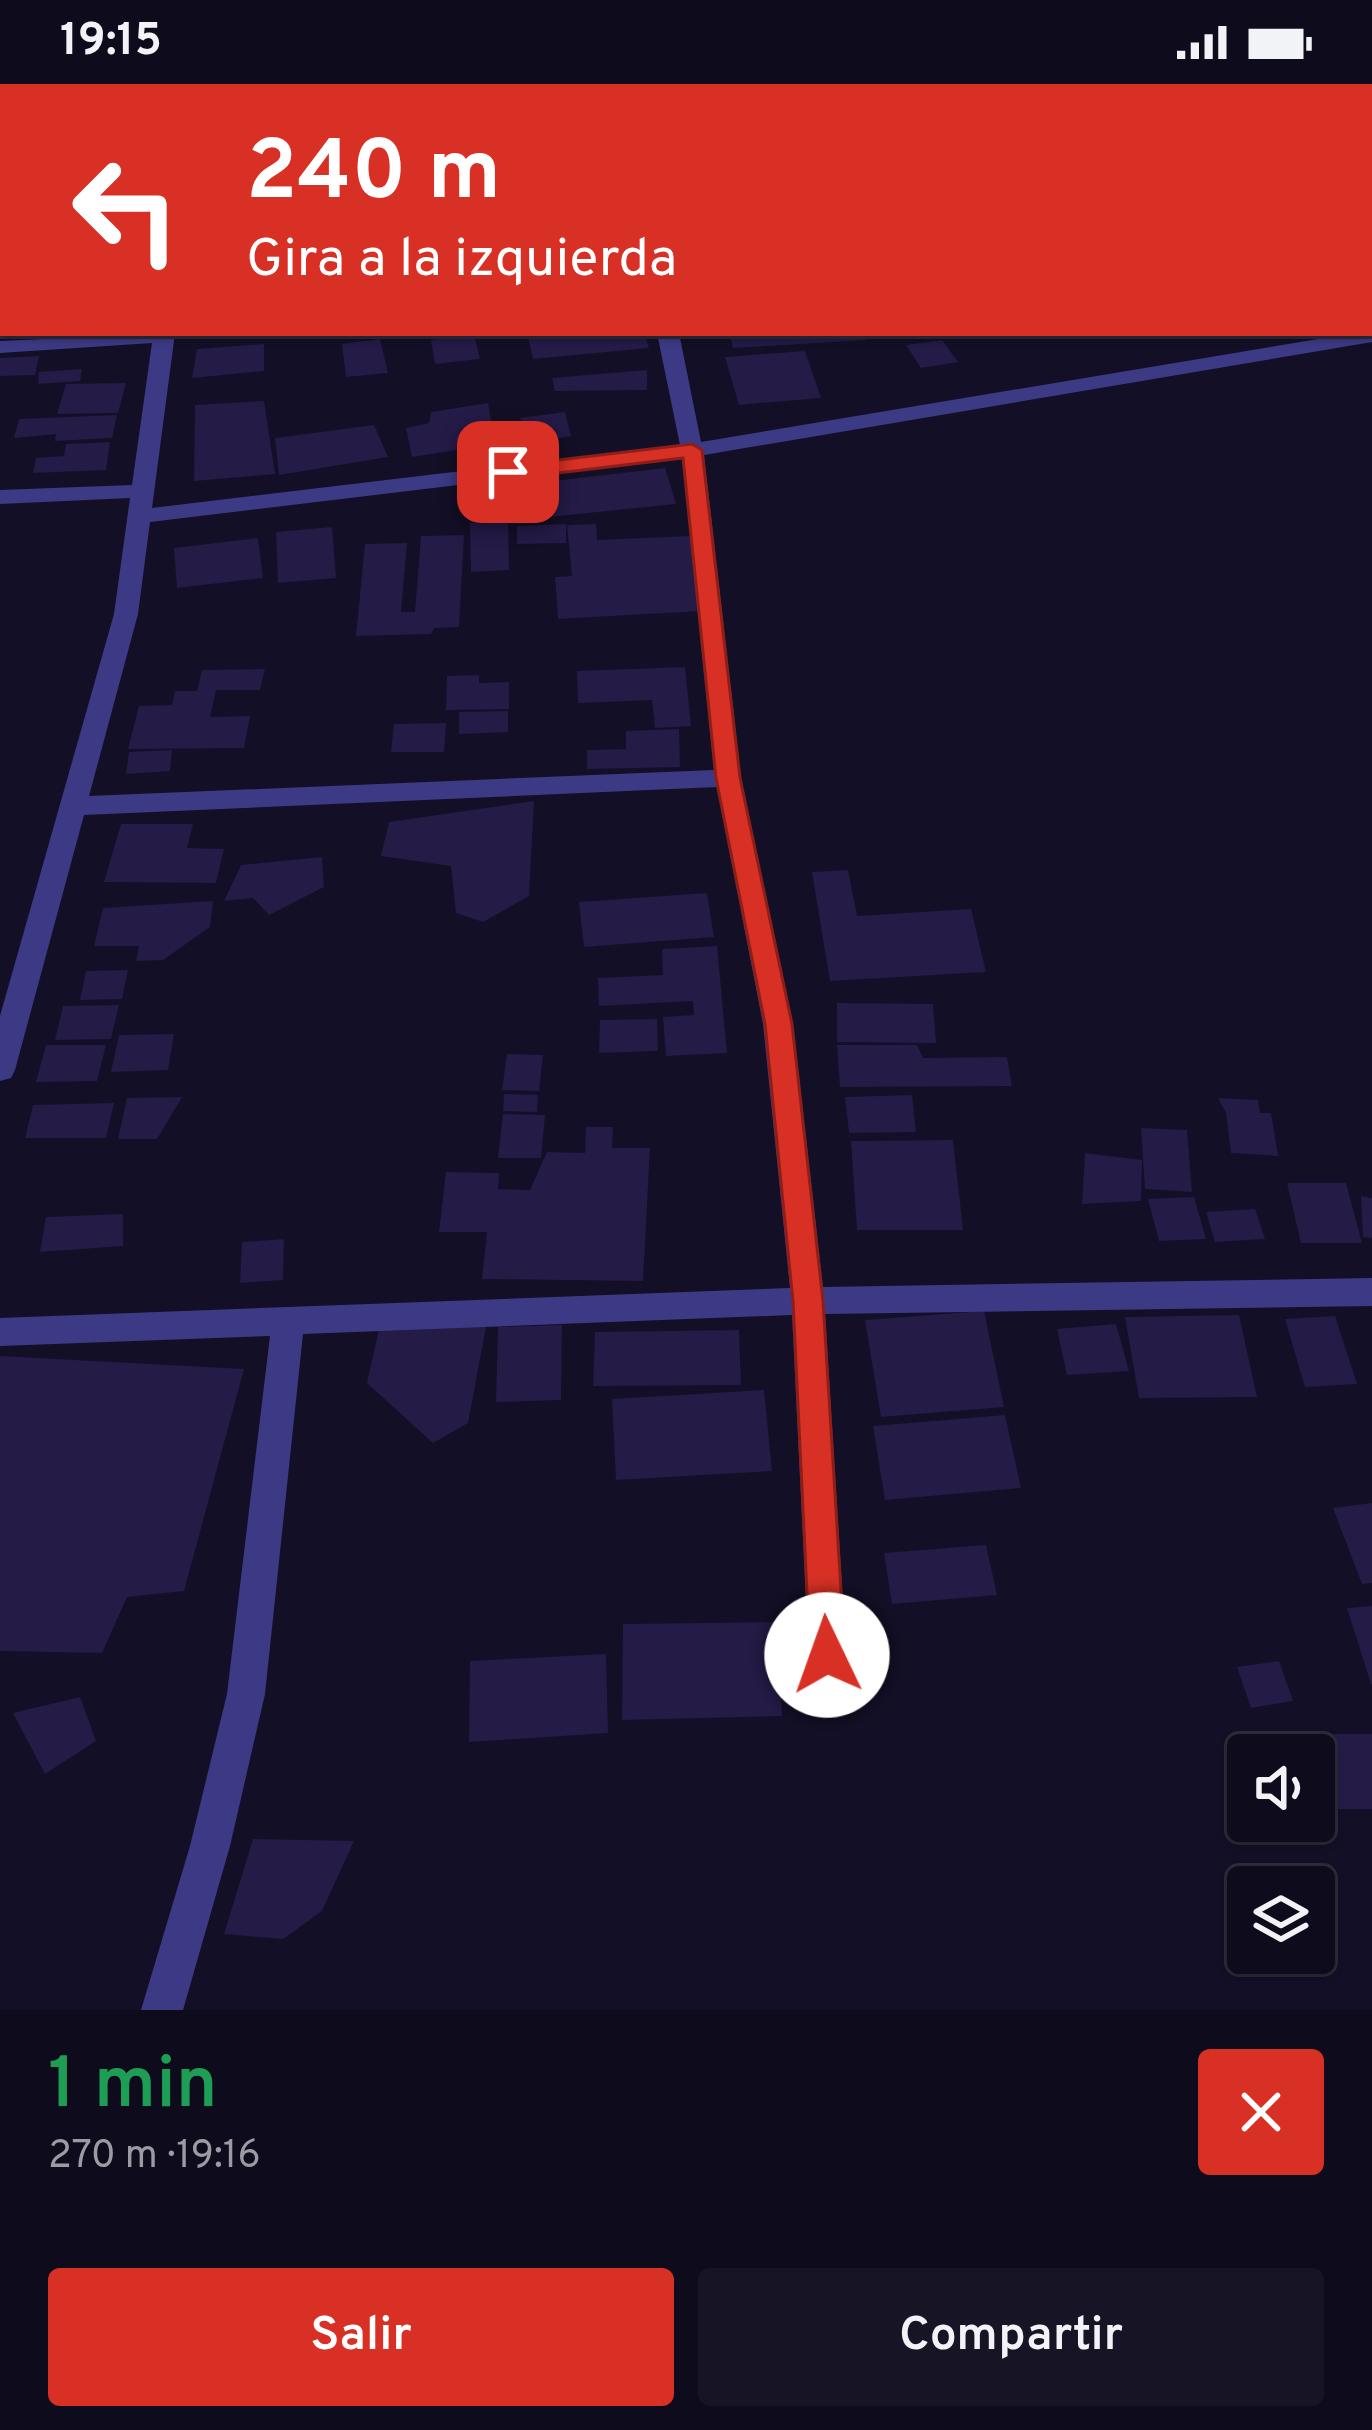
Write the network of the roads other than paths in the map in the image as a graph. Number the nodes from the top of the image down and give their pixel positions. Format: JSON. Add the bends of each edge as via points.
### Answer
{"nodes":[{"id":1,"x":150,"y":336,"type":"edge"},
{"id":2,"x":164,"y":336,"type":"edge"},
{"id":3,"x":669,"y":336,"type":"edge"},
{"id":4,"x":1372,"y":336,"type":"edge"},
{"id":5,"x":0,"y":347,"type":"edge"},
{"id":6,"x":692,"y":450,"type":"junction"},
{"id":7,"x":143,"y":491,"type":"junction"},
{"id":8,"x":0,"y":496,"type":"edge"},
{"id":9,"x":140,"y":516,"type":"junction"},
{"id":10,"x":728,"y":778,"type":"junction"},
{"id":11,"x":73,"y":806,"type":"junction"},
{"id":12,"x":0,"y":1070,"type":"edge"},
{"id":13,"x":1370,"y":1297,"type":"edge"},
{"id":14,"x":808,"y":1301,"type":"junction"},
{"id":15,"x":288,"y":1321,"type":"junction"},
{"id":16,"x":0,"y":1332,"type":"edge"},
{"id":17,"x":830,"y":1700,"type":"dead end"},
{"id":18,"x":162,"y":2010,"type":"edge"}],
"edges":[{"from":1,"to":5,"type":"street"},
{"from":2,"to":7,"type":"street"},
{"from":3,"to":6,"type":"street"},
{"from":4,"to":6,"type":"street"},
{"from":6,"to":9,"type":"street"},
{"from":6,"to":10,"type":"street"},
{"from":7,"to":8,"type":"street"},
{"from":7,"to":9,"type":"street"},
{"from":9,"to":11,"type":"street","via":[[126,614]]},
{"from":10,"to":11,"type":"street"},
{"from":10,"to":14,"type":"street","via":[[778,1024]]},
{"from":11,"to":12,"type":"street"},
{"from":13,"to":14,"type":"street"},
{"from":14,"to":15,"type":"street"},
{"from":14,"to":17,"type":"street"},
{"from":15,"to":16,"type":"street"},
{"from":15,"to":18,"type":"street","via":[[246,1694]]}]}
